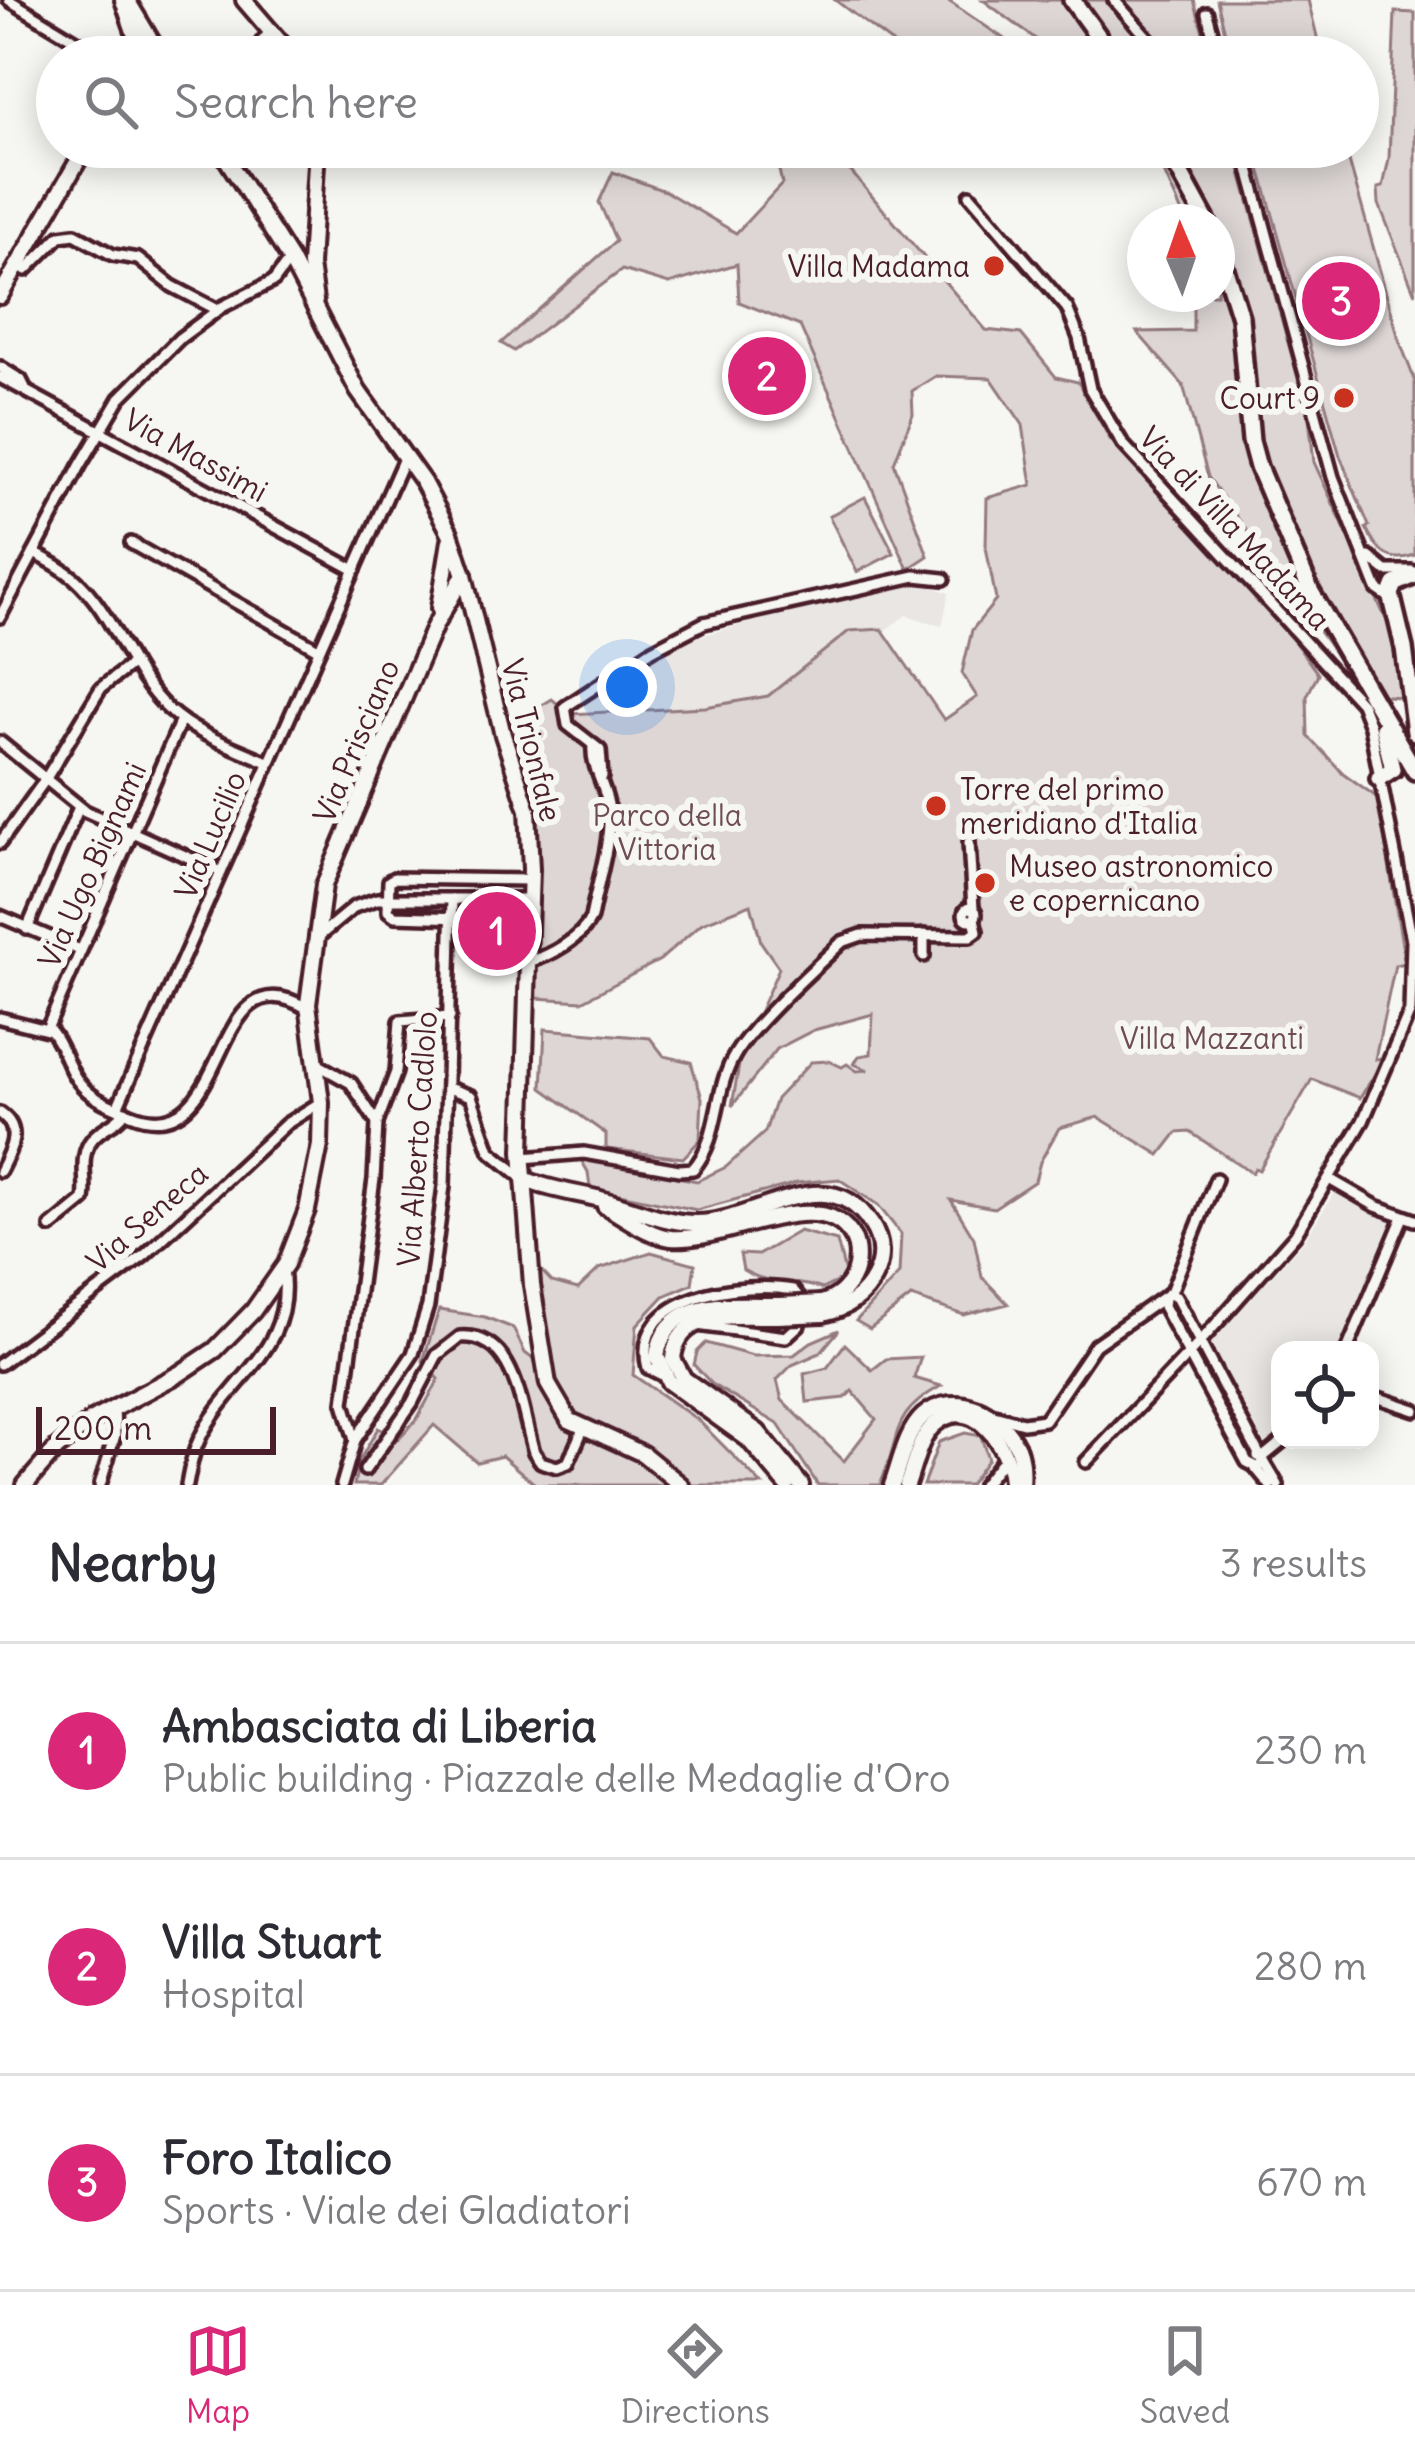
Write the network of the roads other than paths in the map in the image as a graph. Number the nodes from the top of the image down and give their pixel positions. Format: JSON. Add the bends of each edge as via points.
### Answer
{"nodes":[{"id":1,"x":9,"y":0,"type":"edge"},
{"id":2,"x":125,"y":0,"type":"edge"},
{"id":3,"x":244,"y":0,"type":"edge"},
{"id":4,"x":1072,"y":0,"type":"edge"},
{"id":5,"x":1114,"y":0,"type":"edge"},
{"id":6,"x":1207,"y":13,"type":"dead end"},
{"id":7,"x":271,"y":30,"type":"junction"},
{"id":8,"x":69,"y":36,"type":"edge"},
{"id":9,"x":136,"y":36,"type":"edge"},
{"id":10,"x":148,"y":36,"type":"edge"},
{"id":11,"x":266,"y":36,"type":"edge"},
{"id":12,"x":276,"y":36,"type":"edge"},
{"id":13,"x":1098,"y":36,"type":"edge"},
{"id":14,"x":1146,"y":36,"type":"edge"},
{"id":15,"x":1213,"y":36,"type":"edge"},
{"id":16,"x":74,"y":168,"type":"edge"},
{"id":17,"x":232,"y":168,"type":"edge"},
{"id":18,"x":316,"y":168,"type":"edge"},
{"id":19,"x":1177,"y":168,"type":"edge"},
{"id":20,"x":1250,"y":168,"type":"edge"},
{"id":21,"x":970,"y":194,"type":"dead end"},
{"id":22,"x":1197,"y":204,"type":"edge"},
{"id":23,"x":290,"y":259,"type":"junction"},
{"id":24,"x":310,"y":265,"type":"junction"},
{"id":25,"x":26,"y":270,"type":"dead end"},
{"id":26,"x":0,"y":296,"type":"edge"},
{"id":27,"x":1235,"y":301,"type":"edge"},
{"id":28,"x":218,"y":310,"type":"junction"},
{"id":29,"x":327,"y":334,"type":"junction"},
{"id":30,"x":0,"y":367,"type":"edge"},
{"id":31,"x":0,"y":377,"type":"edge"},
{"id":32,"x":25,"y":388,"type":"junction"},
{"id":33,"x":100,"y":430,"type":"junction"},
{"id":34,"x":405,"y":456,"type":"junction"},
{"id":35,"x":450,"y":533,"type":"junction"},
{"id":36,"x":131,"y":543,"type":"dead end"},
{"id":37,"x":1362,"y":548,"type":"junction"},
{"id":38,"x":34,"y":553,"type":"junction"},
{"id":39,"x":349,"y":567,"type":"junction"},
{"id":40,"x":1415,"y":573,"type":"edge"},
{"id":41,"x":464,"y":575,"type":"junction"},
{"id":42,"x":944,"y":579,"type":"dead end"},
{"id":43,"x":1393,"y":600,"type":"junction"},
{"id":44,"x":0,"y":617,"type":"edge"},
{"id":45,"x":435,"y":625,"type":"junction"},
{"id":46,"x":318,"y":650,"type":"junction"},
{"id":47,"x":133,"y":663,"type":"junction"},
{"id":48,"x":1369,"y":692,"type":"junction"},
{"id":49,"x":181,"y":720,"type":"junction"},
{"id":50,"x":1415,"y":732,"type":"edge"},
{"id":51,"x":0,"y":742,"type":"edge"},
{"id":52,"x":1415,"y":752,"type":"edge"},
{"id":53,"x":268,"y":762,"type":"junction"},
{"id":54,"x":1415,"y":771,"type":"edge"},
{"id":55,"x":1379,"y":778,"type":"junction"},
{"id":56,"x":45,"y":780,"type":"junction"},
{"id":57,"x":79,"y":807,"type":"junction"},
{"id":58,"x":131,"y":834,"type":"junction"},
{"id":59,"x":969,"y":842,"type":"dead end"},
{"id":60,"x":0,"y":843,"type":"edge"},
{"id":61,"x":220,"y":872,"type":"junction"},
{"id":62,"x":530,"y":880,"type":"junction"},
{"id":63,"x":386,"y":898,"type":"junction"},
{"id":64,"x":452,"y":899,"type":"junction"},
{"id":65,"x":530,"y":899,"type":"junction"},
{"id":66,"x":0,"y":916,"type":"edge"},
{"id":67,"x":451,"y":918,"type":"junction"},
{"id":68,"x":530,"y":920,"type":"junction"},
{"id":69,"x":27,"y":929,"type":"junction"},
{"id":70,"x":924,"y":935,"type":"junction"},
{"id":71,"x":318,"y":937,"type":"junction"},
{"id":72,"x":80,"y":950,"type":"junction"},
{"id":73,"x":924,"y":956,"type":"dead end"},
{"id":74,"x":528,"y":962,"type":"junction"},
{"id":75,"x":1414,"y":1001,"type":"edge"},
{"id":76,"x":308,"y":1009,"type":"junction"},
{"id":77,"x":450,"y":1017,"type":"junction"},
{"id":78,"x":0,"y":1018,"type":"edge"},
{"id":79,"x":46,"y":1028,"type":"junction"},
{"id":80,"x":316,"y":1064,"type":"junction"},
{"id":81,"x":448,"y":1088,"type":"junction"},
{"id":82,"x":321,"y":1102,"type":"junction"},
{"id":83,"x":119,"y":1109,"type":"junction"},
{"id":84,"x":0,"y":1113,"type":"edge"},
{"id":85,"x":377,"y":1123,"type":"junction"},
{"id":86,"x":523,"y":1169,"type":"junction"},
{"id":87,"x":0,"y":1171,"type":"edge"},
{"id":88,"x":1216,"y":1179,"type":"dead end"},
{"id":89,"x":1331,"y":1180,"type":"junction"},
{"id":90,"x":584,"y":1196,"type":"junction"},
{"id":91,"x":1403,"y":1217,"type":"junction"},
{"id":92,"x":1415,"y":1220,"type":"edge"},
{"id":93,"x":51,"y":1227,"type":"dead end"},
{"id":94,"x":284,"y":1269,"type":"junction"},
{"id":95,"x":1167,"y":1296,"type":"junction"},
{"id":96,"x":822,"y":1308,"type":"junction"},
{"id":97,"x":780,"y":1311,"type":"junction"},
{"id":98,"x":692,"y":1325,"type":"junction"},
{"id":99,"x":1351,"y":1341,"type":"edge"},
{"id":100,"x":1200,"y":1342,"type":"junction"},
{"id":101,"x":1188,"y":1354,"type":"junction"},
{"id":102,"x":0,"y":1364,"type":"edge"},
{"id":103,"x":664,"y":1376,"type":"junction"},
{"id":104,"x":1379,"y":1398,"type":"edge"},
{"id":105,"x":109,"y":1409,"type":"junction"},
{"id":106,"x":1415,"y":1410,"type":"edge"},
{"id":107,"x":984,"y":1411,"type":"junction"},
{"id":108,"x":583,"y":1429,"type":"junction"},
{"id":109,"x":918,"y":1436,"type":"junction"},
{"id":110,"x":356,"y":1440,"type":"junction"},
{"id":111,"x":1273,"y":1449,"type":"edge"},
{"id":112,"x":1008,"y":1456,"type":"junction"},
{"id":113,"x":1086,"y":1462,"type":"dead end"},
{"id":114,"x":1258,"y":1462,"type":"junction"},
{"id":115,"x":365,"y":1470,"type":"dead end"},
{"id":116,"x":25,"y":1485,"type":"edge"},
{"id":117,"x":100,"y":1485,"type":"edge"},
{"id":118,"x":187,"y":1485,"type":"edge"},
{"id":119,"x":342,"y":1485,"type":"edge"},
{"id":120,"x":681,"y":1485,"type":"edge"},
{"id":121,"x":787,"y":1485,"type":"edge"},
{"id":122,"x":801,"y":1485,"type":"edge"},
{"id":123,"x":892,"y":1485,"type":"edge"},
{"id":124,"x":907,"y":1485,"type":"edge"},
{"id":125,"x":983,"y":1485,"type":"edge"},
{"id":126,"x":1011,"y":1485,"type":"edge"},
{"id":127,"x":1022,"y":1485,"type":"edge"},
{"id":128,"x":1274,"y":1485,"type":"edge"}],
"edges":[{"from":1,"to":8,"type":"street"},
{"from":2,"to":9,"type":"main road"},
{"from":2,"to":10,"type":"main road"},
{"from":3,"to":7,"type":"main road"},
{"from":4,"to":13,"type":"main road"},
{"from":5,"to":14,"type":"street"},
{"from":6,"to":15,"type":"street"},
{"from":7,"to":11,"type":"street"},
{"from":7,"to":12,"type":"main road"},
{"from":16,"to":26,"type":"main road"},
{"from":17,"to":23,"type":"main road","name":"Via Trionfale"},
{"from":18,"to":24,"type":"main road","name":"Via Trionfale"},
{"from":19,"to":22,"type":"main road"},
{"from":20,"to":37,"type":"street","via":[[1331,471]]},
{"from":21,"to":55,"type":"street","name":"Via di Villa Madama","via":[[1067,308],[1090,389],[1123,444],[1358,698]]},
{"from":23,"to":24,"type":"main road"},
{"from":23,"to":28,"type":"street","via":[[274,281]]},
{"from":23,"to":29,"type":"main road","name":"Via Trionfale"},
{"from":24,"to":29,"type":"main road","name":"Via Trionfale"},
{"from":25,"to":28,"type":"street","via":[[60,236],[75,234],[137,259]]},
{"from":27,"to":48,"type":"main road","via":[[1256,462],[1306,581]]},
{"from":28,"to":33,"type":"street","via":[[145,370]]},
{"from":29,"to":34,"type":"main road","name":"Via Trionfale"},
{"from":30,"to":32,"type":"street","name":"Via Massimi"},
{"from":31,"to":32,"type":"street","name":"Via Massimi"},
{"from":32,"to":33,"type":"street","name":"Via Massimi"},
{"from":33,"to":38,"type":"street"},
{"from":33,"to":39,"type":"street","name":"Via Massimi"},
{"from":34,"to":35,"type":"main road","name":"Via Trionfale"},
{"from":34,"to":39,"type":"street","name":"Via Lucilio"},
{"from":35,"to":41,"type":"main road","name":"Via Trionfale"},
{"from":35,"to":45,"type":"main road","name":"Via Prisciano"},
{"from":36,"to":46,"type":"street"},
{"from":37,"to":40,"type":"street","via":[[1386,571]]},
{"from":37,"to":43,"type":"street","via":[[1377,589]]},
{"from":38,"to":44,"type":"street"},
{"from":38,"to":47,"type":"street","via":[[86,590]]},
{"from":39,"to":46,"type":"street","name":"Via Lucilio"},
{"from":40,"to":43,"type":"main road","via":[[1395,584]]},
{"from":41,"to":45,"type":"main road","name":"Via Prisciano"},
{"from":41,"to":62,"type":"main road","name":"Via Trionfale","via":[[527,804]]},
{"from":42,"to":74,"type":"street","via":[[899,578],[716,620],[677,635],[567,704],[568,725],[602,756],[609,823],[588,926]]},
{"from":43,"to":50,"type":"main road","via":[[1404,618]]},
{"from":45,"to":71,"type":"main road","name":"Via Prisciano","via":[[326,878]]},
{"from":46,"to":53,"type":"street","name":"Via Lucilio"},
{"from":47,"to":49,"type":"street"},
{"from":47,"to":56,"type":"street","via":[[101,688]]},
{"from":48,"to":52,"type":"main road"},
{"from":48,"to":54,"type":"main road"},
{"from":48,"to":55,"type":"main road","via":[[1393,767]]},
{"from":49,"to":53,"type":"street"},
{"from":49,"to":58,"type":"street","name":"Via Ugo Bignami"},
{"from":51,"to":56,"type":"street"},
{"from":53,"to":61,"type":"street","name":"Via Lucilio"},
{"from":55,"to":75,"type":"street","name":"Via di Villa Madama","via":[[1412,941]]},
{"from":56,"to":57,"type":"street"},
{"from":56,"to":60,"type":"street"},
{"from":57,"to":58,"type":"street"},
{"from":57,"to":69,"type":"street"},
{"from":58,"to":61,"type":"street"},
{"from":58,"to":72,"type":"street","name":"Via Ugo Bignami"},
{"from":59,"to":70,"type":"street","via":[[978,929],[973,936]]},
{"from":61,"to":83,"type":"street","name":"Via Lucilio"},
{"from":62,"to":63,"type":"street","via":[[394,878]]},
{"from":62,"to":65,"type":"main road","name":"Via Trionfale"},
{"from":63,"to":64,"type":"street"},
{"from":63,"to":67,"type":"street","via":[[392,915]]},
{"from":63,"to":71,"type":"street","via":[[354,908]]},
{"from":64,"to":65,"type":"street"},
{"from":64,"to":67,"type":"street","name":"Via Alberto Cadlolo"},
{"from":65,"to":68,"type":"main road","name":"Via Trionfale"},
{"from":66,"to":69,"type":"street"},
{"from":67,"to":68,"type":"street"},
{"from":67,"to":77,"type":"street","name":"Via Alberto Cadlolo"},
{"from":68,"to":74,"type":"main road","name":"Via Trionfale"},
{"from":69,"to":72,"type":"street"},
{"from":70,"to":73,"type":"street"},
{"from":70,"to":86,"type":"street","via":[[862,935],[840,944],[738,1049],[708,1148],[693,1168],[588,1154],[553,1155]]},
{"from":71,"to":76,"type":"main road","name":"Via Prisciano"},
{"from":72,"to":79,"type":"street","name":"Via Ugo Bignami"},
{"from":74,"to":86,"type":"main road","name":"Via Trionfale"},
{"from":75,"to":89,"type":"street"},
{"from":76,"to":80,"type":"main road","name":"Via Prisciano"},
{"from":76,"to":83,"type":"street","via":[[281,998],[252,1003],[195,1101],[157,1118]]},
{"from":77,"to":81,"type":"street","name":"Via Alberto Cadlolo"},
{"from":77,"to":85,"type":"street","via":[[400,1021],[396,1072]]},
{"from":78,"to":79,"type":"street"},
{"from":79,"to":83,"type":"street","via":[[75,1078]]},
{"from":80,"to":82,"type":"main road","name":"Via Prisciano"},
{"from":80,"to":85,"type":"street","via":[[351,1083]]},
{"from":81,"to":86,"type":"street","via":[[471,1096],[490,1150]]},
{"from":81,"to":110,"type":"street","name":"Via Alberto Cadlolo","via":[[443,1201],[424,1326]]},
{"from":82,"to":94,"type":"main road","name":"Via Prisciano","via":[[315,1179]]},
{"from":82,"to":102,"type":"street","name":"Via Seneca","via":[[286,1124],[145,1255]]},
{"from":83,"to":93,"type":"street","name":"Via Lucilio","via":[[118,1122],[87,1148],[83,1201]]},
{"from":84,"to":87,"type":"street","via":[[15,1134]]},
{"from":85,"to":110,"type":"street","via":[[344,1403]]},
{"from":86,"to":90,"type":"main road"},
{"from":86,"to":108,"type":"main road","name":"Via Trionfale","via":[[548,1384],[563,1415]]},
{"from":88,"to":95,"type":"street"},
{"from":89,"to":91,"type":"street"},
{"from":89,"to":100,"type":"street"},
{"from":90,"to":96,"type":"main road","via":[[670,1238],[804,1211],[826,1214],[851,1234],[857,1258],[846,1287]]},
{"from":90,"to":96,"type":"main road","via":[[700,1223],[812,1193],[842,1197],[872,1225],[879,1262],[859,1297]]},
{"from":91,"to":92,"type":"street"},
{"from":91,"to":99,"type":"street"},
{"from":94,"to":105,"type":"main road","name":"Via Prisciano","via":[[215,1350]]},
{"from":94,"to":118,"type":"street","via":[[282,1317],[200,1437]]},
{"from":95,"to":100,"type":"street","via":[[1176,1298]]},
{"from":95,"to":101,"type":"street","via":[[1163,1306]]},
{"from":95,"to":107,"type":"street","via":[[1095,1346],[1042,1422]]},
{"from":96,"to":97,"type":"main road","bridge":true},
{"from":97,"to":98,"type":"main road"},
{"from":97,"to":103,"type":"main road","via":[[709,1307],[676,1318],[658,1348]]},
{"from":98,"to":103,"type":"street","via":[[787,1337],[799,1325],[801,1300],[793,1290],[771,1288],[673,1306],[646,1344],[648,1367]]},
{"from":98,"to":122,"type":"main road","via":[[674,1349],[678,1372],[751,1425]]},
{"from":100,"to":101,"type":"street"},
{"from":100,"to":114,"type":"street"},
{"from":101,"to":113,"type":"street"},
{"from":101,"to":114,"type":"street","via":[[1247,1462]]},
{"from":103,"to":121,"type":"main road","via":[[748,1438]]},
{"from":104,"to":106,"type":"street"},
{"from":105,"to":116,"type":"main road","name":"Via Prisciano"},
{"from":105,"to":117,"type":"street","via":[[115,1436]]},
{"from":107,"to":109,"type":"main road","via":[[944,1405],[922,1417]]},
{"from":107,"to":127,"type":"main road","via":[[1015,1444]]},
{"from":108,"to":115,"type":"street","via":[[568,1463],[541,1462],[503,1354],[485,1340],[460,1337],[437,1355]]},
{"from":108,"to":120,"type":"main road","via":[[643,1454]]},
{"from":109,"to":112,"type":"main road","via":[[940,1420],[965,1416]]},
{"from":109,"to":123,"type":"main road"},
{"from":109,"to":124,"type":"main road"},
{"from":110,"to":119,"type":"street","name":"Via Alberto Cadlolo"},
{"from":111,"to":114,"type":"street"},
{"from":112,"to":125,"type":"street"},
{"from":112,"to":126,"type":"main road"},
{"from":114,"to":128,"type":"street"}]}
